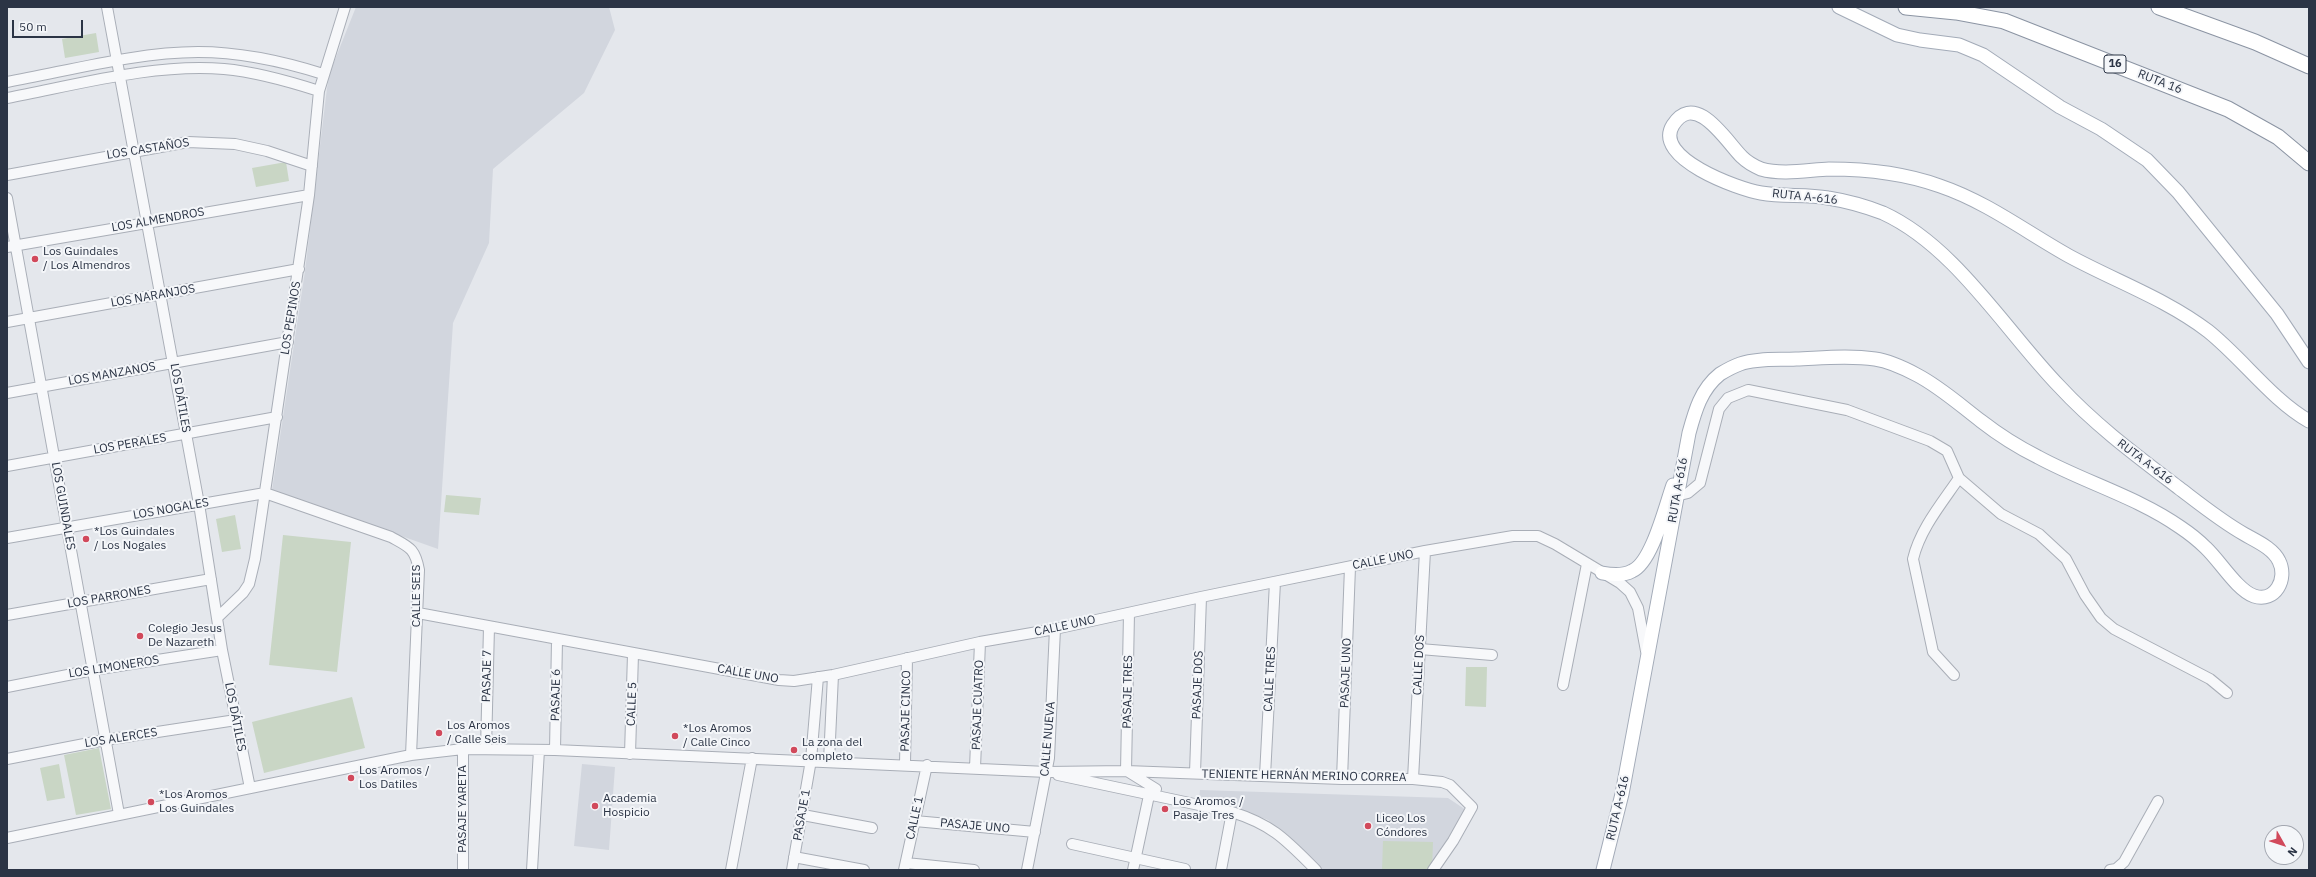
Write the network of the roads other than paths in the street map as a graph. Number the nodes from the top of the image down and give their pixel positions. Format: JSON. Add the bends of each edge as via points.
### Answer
{"nodes":[{"id":1,"x":107,"y":7,"type":"edge"},
{"id":2,"x":345,"y":7,"type":"edge"},
{"id":3,"x":1839,"y":7,"type":"edge"},
{"id":4,"x":1906,"y":7,"type":"edge"},
{"id":5,"x":2159,"y":7,"type":"edge"},
{"id":6,"x":117,"y":61,"type":"junction"},
{"id":7,"x":2309,"y":66,"type":"edge"},
{"id":8,"x":323,"y":74,"type":"junction"},
{"id":9,"x":120,"y":77,"type":"junction"},
{"id":10,"x":7,"y":82,"type":"edge"},
{"id":11,"x":319,"y":91,"type":"junction"},
{"id":12,"x":7,"y":98,"type":"edge"},
{"id":13,"x":134,"y":150,"type":"junction"},
{"id":14,"x":2309,"y":163,"type":"edge"},
{"id":15,"x":312,"y":166,"type":"junction"},
{"id":16,"x":7,"y":175,"type":"edge"},
{"id":17,"x":309,"y":195,"type":"junction"},
{"id":18,"x":7,"y":198,"type":"edge"},
{"id":19,"x":147,"y":221,"type":"junction"},
{"id":20,"x":11,"y":246,"type":"edge"},
{"id":21,"x":299,"y":269,"type":"junction"},
{"id":22,"x":160,"y":294,"type":"junction"},
{"id":23,"x":29,"y":318,"type":"junction"},
{"id":24,"x":7,"y":322,"type":"edge"},
{"id":25,"x":288,"y":342,"type":"junction"},
{"id":26,"x":2309,"y":362,"type":"edge"},
{"id":27,"x":173,"y":363,"type":"junction"},
{"id":28,"x":41,"y":387,"type":"junction"},
{"id":29,"x":7,"y":393,"type":"edge"},
{"id":30,"x":276,"y":417,"type":"junction"},
{"id":31,"x":2309,"y":421,"type":"edge"},
{"id":32,"x":186,"y":434,"type":"junction"},
{"id":33,"x":54,"y":458,"type":"junction"},
{"id":34,"x":7,"y":466,"type":"edge"},
{"id":35,"x":1959,"y":478,"type":"junction"},
{"id":36,"x":265,"y":493,"type":"junction"},
{"id":37,"x":1673,"y":497,"type":"junction"},
{"id":38,"x":199,"y":504,"type":"junction"},
{"id":39,"x":67,"y":527,"type":"junction"},
{"id":40,"x":7,"y":538,"type":"edge"},
{"id":41,"x":1425,"y":552,"type":"junction"},
{"id":42,"x":1587,"y":564,"type":"junction"},
{"id":43,"x":1350,"y":567,"type":"junction"},
{"id":44,"x":1602,"y":573,"type":"junction"},
{"id":45,"x":211,"y":578,"type":"junction"},
{"id":46,"x":1275,"y":582,"type":"junction"},
{"id":47,"x":1201,"y":597,"type":"junction"},
{"id":48,"x":80,"y":602,"type":"junction"},
{"id":49,"x":418,"y":612,"type":"junction"},
{"id":50,"x":1129,"y":613,"type":"junction"},
{"id":51,"x":7,"y":616,"type":"edge"},
{"id":52,"x":217,"y":618,"type":"junction"},
{"id":53,"x":489,"y":627,"type":"junction"},
{"id":54,"x":1055,"y":629,"type":"junction"},
{"id":55,"x":557,"y":640,"type":"junction"},
{"id":56,"x":980,"y":642,"type":"junction"},
{"id":57,"x":1420,"y":649,"type":"junction"},
{"id":58,"x":222,"y":650,"type":"junction"},
{"id":59,"x":633,"y":654,"type":"junction"},
{"id":60,"x":1492,"y":654,"type":"dead end"},
{"id":61,"x":907,"y":658,"type":"junction"},
{"id":62,"x":1647,"y":659,"type":"junction"},
{"id":63,"x":92,"y":670,"type":"junction"},
{"id":64,"x":833,"y":675,"type":"junction"},
{"id":65,"x":1954,"y":676,"type":"dead end"},
{"id":66,"x":818,"y":677,"type":"junction"},
{"id":67,"x":1563,"y":685,"type":"dead end"},
{"id":68,"x":7,"y":687,"type":"edge"},
{"id":69,"x":2227,"y":693,"type":"dead end"},
{"id":70,"x":236,"y":720,"type":"junction"},
{"id":71,"x":105,"y":740,"type":"junction"},
{"id":72,"x":463,"y":749,"type":"junction"},
{"id":73,"x":486,"y":749,"type":"junction"},
{"id":74,"x":539,"y":750,"type":"junction"},
{"id":75,"x":555,"y":750,"type":"junction"},
{"id":76,"x":630,"y":754,"type":"junction"},
{"id":77,"x":411,"y":755,"type":"junction"},
{"id":78,"x":752,"y":758,"type":"junction"},
{"id":79,"x":7,"y":759,"type":"edge"},
{"id":80,"x":811,"y":760,"type":"junction"},
{"id":81,"x":829,"y":761,"type":"junction"},
{"id":82,"x":905,"y":764,"type":"junction"},
{"id":83,"x":928,"y":765,"type":"junction"},
{"id":84,"x":975,"y":768,"type":"junction"},
{"id":85,"x":1126,"y":771,"type":"junction"},
{"id":86,"x":1047,"y":772,"type":"junction"},
{"id":87,"x":1195,"y":773,"type":"junction"},
{"id":88,"x":1265,"y":776,"type":"junction"},
{"id":89,"x":1413,"y":778,"type":"junction"},
{"id":90,"x":1342,"y":779,"type":"junction"},
{"id":91,"x":250,"y":788,"type":"junction"},
{"id":92,"x":1150,"y":790,"type":"junction"},
{"id":93,"x":2158,"y":801,"type":"dead end"},
{"id":94,"x":1232,"y":812,"type":"junction"},
{"id":95,"x":119,"y":814,"type":"junction"},
{"id":96,"x":803,"y":815,"type":"junction"},
{"id":97,"x":915,"y":821,"type":"junction"},
{"id":98,"x":872,"y":828,"type":"dead end"},
{"id":99,"x":1035,"y":832,"type":"junction"},
{"id":100,"x":7,"y":838,"type":"edge"},
{"id":101,"x":1072,"y":844,"type":"dead end"},
{"id":102,"x":794,"y":857,"type":"junction"},
{"id":103,"x":1136,"y":859,"type":"junction"},
{"id":104,"x":905,"y":866,"type":"edge"},
{"id":105,"x":1185,"y":869,"type":"edge"},
{"id":106,"x":463,"y":870,"type":"edge"},
{"id":107,"x":532,"y":870,"type":"edge"},
{"id":108,"x":731,"y":870,"type":"edge"},
{"id":109,"x":792,"y":870,"type":"edge"},
{"id":110,"x":864,"y":870,"type":"edge"},
{"id":111,"x":974,"y":870,"type":"edge"},
{"id":112,"x":1027,"y":870,"type":"edge"},
{"id":113,"x":1133,"y":870,"type":"edge"},
{"id":114,"x":1221,"y":870,"type":"edge"},
{"id":115,"x":1316,"y":870,"type":"edge"},
{"id":116,"x":1433,"y":870,"type":"edge"},
{"id":117,"x":1603,"y":870,"type":"edge"},
{"id":118,"x":2110,"y":870,"type":"edge"}],
"edges":[{"from":1,"to":6,"type":"street","name":"LOS DÁTILES"},
{"from":2,"to":8,"type":"street","name":"LOS PEPINOS"},
{"from":3,"to":26,"type":"main road","via":[[1897,35],[1959,45],[1983,55],[2060,107],[2100,129],[2147,160],[2178,192],[2277,314]]},
{"from":4,"to":14,"type":"highway","name":"RUTA 16","number":"16","via":[[1993,18],[2026,30],[2228,109],[2278,138]]},
{"from":5,"to":7,"type":"highway","via":[[2255,42]]},
{"from":6,"to":8,"type":"street","via":[[164,54],[215,52],[268,58]]},
{"from":6,"to":9,"type":"street","name":"LOS DÁTILES"},
{"from":6,"to":10,"type":"street"},
{"from":8,"to":11,"type":"street","name":"LOS PEPINOS"},
{"from":9,"to":11,"type":"street","via":[[174,69],[224,69],[266,75]]},
{"from":9,"to":12,"type":"street"},
{"from":9,"to":13,"type":"street","name":"LOS DÁTILES"},
{"from":11,"to":15,"type":"street","name":"LOS PEPINOS"},
{"from":13,"to":15,"type":"street","name":"LOS CASTAÑOS","via":[[188,142],[219,142],[251,147]]},
{"from":13,"to":16,"type":"street","name":"LOS CASTAÑOS"},
{"from":13,"to":19,"type":"street","name":"LOS DÁTILES"},
{"from":15,"to":17,"type":"street","name":"LOS PEPINOS"},
{"from":17,"to":19,"type":"street","name":"LOS ALMENDROS"},
{"from":17,"to":21,"type":"street","name":"LOS PEPINOS"},
{"from":18,"to":20,"type":"street","name":"LOS GUINDALES"},
{"from":19,"to":20,"type":"street","name":"LOS ALMENDROS"},
{"from":19,"to":22,"type":"street","name":"LOS DÁTILES"},
{"from":20,"to":23,"type":"street","name":"LOS GUINDALES"},
{"from":21,"to":22,"type":"street","name":"LOS NARANJOS"},
{"from":21,"to":25,"type":"street","name":"LOS PEPINOS"},
{"from":22,"to":23,"type":"street","name":"LOS NARANJOS"},
{"from":22,"to":27,"type":"street","name":"LOS DÁTILES"},
{"from":23,"to":24,"type":"street","name":"LOS NARANJOS"},
{"from":23,"to":28,"type":"street","name":"LOS GUINDALES"},
{"from":25,"to":27,"type":"street","name":"LOS MANZANOS"},
{"from":25,"to":30,"type":"street","name":"LOS PEPINOS"},
{"from":27,"to":28,"type":"street","name":"LOS MANZANOS"},
{"from":27,"to":32,"type":"street","name":"LOS DÁTILES"},
{"from":28,"to":29,"type":"street","name":"LOS MANZANOS"},
{"from":28,"to":33,"type":"street","name":"LOS GUINDALES"},
{"from":30,"to":32,"type":"street","name":"LOS PERALES"},
{"from":30,"to":36,"type":"street","name":"LOS PEPINOS"},
{"from":31,"to":37,"type":"main road","name":"RUTA A-616","via":[[2293,412],[2222,343],[2194,321],[2066,254],[1983,204],[1934,183],[1887,172],[1761,169],[1740,155],[1710,121],[1703,116],[1691,114],[1677,121],[1670,135],[1671,144],[1676,152],[1691,164],[1753,191],[1826,197],[1864,206],[1898,221],[1932,244],[1961,273],[2047,374],[2095,422],[2225,522],[2274,553],[2282,567],[2281,581],[2277,590],[2267,597],[2248,593],[2204,545],[2171,521],[2011,443],[1922,377],[1877,359],[1853,357],[1744,362],[1724,371],[1709,384],[1697,404]]},
{"from":32,"to":33,"type":"street","name":"LOS PERALES"},
{"from":32,"to":38,"type":"street","name":"LOS DÁTILES"},
{"from":33,"to":34,"type":"street","name":"LOS PERALES"},
{"from":33,"to":39,"type":"street","name":"LOS GUINDALES"},
{"from":35,"to":37,"type":"street","via":[[1947,451],[1930,441],[1847,410],[1748,390],[1728,398],[1719,409],[1700,483],[1688,493]]},
{"from":35,"to":65,"type":"street","via":[[1925,530],[1913,559],[1933,652]]},
{"from":35,"to":69,"type":"street","via":[[2001,514],[2048,541],[2066,559],[2085,595],[2101,618],[2114,629],[2210,679]]},
{"from":36,"to":38,"type":"street","name":"LOS NOGALES"},
{"from":36,"to":49,"type":"street","name":"CALLE SEIS","via":[[391,537],[409,546],[417,556],[419,570]]},
{"from":36,"to":52,"type":"street","name":"LOS PEPINOS","via":[[249,584]]},
{"from":37,"to":44,"type":"main road","via":[[1640,566],[1623,574]]},
{"from":37,"to":62,"type":"main road","name":"RUTA A-616"},
{"from":38,"to":39,"type":"street","name":"LOS NOGALES"},
{"from":38,"to":45,"type":"street","name":"LOS DÁTILES"},
{"from":39,"to":40,"type":"street","name":"LOS NOGALES"},
{"from":39,"to":48,"type":"street","name":"LOS GUINDALES"},
{"from":41,"to":42,"type":"street","name":"CALLE UNO","via":[[1513,536],[1538,536]]},
{"from":41,"to":43,"type":"street","name":"CALLE UNO"},
{"from":41,"to":57,"type":"street","name":"CALLE DOS"},
{"from":42,"to":44,"type":"street","name":"CALLE UNO"},
{"from":42,"to":67,"type":"street"},
{"from":43,"to":46,"type":"street","name":"CALLE UNO"},
{"from":43,"to":90,"type":"street","name":"PASAJE UNO"},
{"from":44,"to":62,"type":"street","name":"CALLE UNO","via":[[1630,592],[1638,608]]},
{"from":45,"to":48,"type":"street","name":"LOS PARRONES"},
{"from":45,"to":52,"type":"street","name":"LOS DÁTILES"},
{"from":46,"to":47,"type":"street","name":"CALLE UNO"},
{"from":46,"to":88,"type":"street","name":"CALLE TRES"},
{"from":47,"to":50,"type":"street","name":"CALLE UNO"},
{"from":47,"to":87,"type":"street","name":"PASAJE DOS"},
{"from":48,"to":51,"type":"street","name":"LOS PARRONES"},
{"from":48,"to":63,"type":"street","name":"LOS GUINDALES"},
{"from":49,"to":53,"type":"street","name":"CALLE UNO"},
{"from":49,"to":77,"type":"street","name":"CALLE SEIS"},
{"from":50,"to":54,"type":"street","name":"CALLE UNO"},
{"from":50,"to":85,"type":"street","name":"PASAJE TRES"},
{"from":52,"to":58,"type":"street","name":"LOS DÁTILES"},
{"from":53,"to":55,"type":"street","name":"CALLE UNO"},
{"from":53,"to":73,"type":"street","name":"PASAJE 7"},
{"from":54,"to":56,"type":"street","name":"CALLE UNO"},
{"from":54,"to":86,"type":"street","name":"CALLE NUEVA"},
{"from":55,"to":59,"type":"street","name":"CALLE UNO"},
{"from":55,"to":75,"type":"street","name":"PASAJE 6"},
{"from":56,"to":61,"type":"street","name":"CALLE UNO"},
{"from":56,"to":84,"type":"street","name":"PASAJE CUATRO"},
{"from":57,"to":60,"type":"street"},
{"from":57,"to":89,"type":"street","name":"CALLE DOS"},
{"from":58,"to":63,"type":"street","name":"LOS LIMONEROS"},
{"from":58,"to":70,"type":"street","name":"LOS DÁTILES"},
{"from":59,"to":66,"type":"street","name":"CALLE UNO","via":[[779,680],[794,681]]},
{"from":59,"to":76,"type":"street","name":"CALLE 5"},
{"from":61,"to":64,"type":"street","name":"CALLE UNO"},
{"from":61,"to":82,"type":"street","name":"PASAJE CINCO"},
{"from":62,"to":117,"type":"main road","name":"RUTA A-616","via":[[1622,794]]},
{"from":63,"to":68,"type":"street","name":"LOS LIMONEROS"},
{"from":63,"to":71,"type":"street","name":"LOS GUINDALES"},
{"from":64,"to":66,"type":"street","name":"CALLE UNO"},
{"from":64,"to":81,"type":"street"},
{"from":66,"to":80,"type":"street","name":"PASAJE 1"},
{"from":70,"to":71,"type":"street","name":"LOS ALERCES"},
{"from":70,"to":91,"type":"street","name":"LOS DÁTILES"},
{"from":71,"to":79,"type":"street","name":"LOS ALERCES"},
{"from":71,"to":95,"type":"street","name":"LOS GUINDALES"},
{"from":72,"to":73,"type":"street","name":"TENIENTE HERNÁN MERINO CORREA"},
{"from":72,"to":77,"type":"street","name":"TENIENTE HERNÁN MERINO CORREA"},
{"from":72,"to":106,"type":"street","name":"PASAJE YARETA"},
{"from":73,"to":74,"type":"street","name":"TENIENTE HERNÁN MERINO CORREA"},
{"from":74,"to":75,"type":"street","name":"TENIENTE HERNÁN MERINO CORREA"},
{"from":74,"to":107,"type":"street"},
{"from":75,"to":76,"type":"street","name":"TENIENTE HERNÁN MERINO CORREA"},
{"from":76,"to":78,"type":"street","name":"TENIENTE HERNÁN MERINO CORREA"},
{"from":77,"to":91,"type":"street","name":"TENIENTE HERNÁN MERINO CORREA"},
{"from":78,"to":80,"type":"street","name":"TENIENTE HERNÁN MERINO CORREA"},
{"from":78,"to":108,"type":"street"},
{"from":80,"to":81,"type":"street","name":"TENIENTE HERNÁN MERINO CORREA"},
{"from":80,"to":96,"type":"street","name":"PASAJE 1"},
{"from":81,"to":82,"type":"street","name":"TENIENTE HERNÁN MERINO CORREA"},
{"from":82,"to":83,"type":"street","name":"TENIENTE HERNÁN MERINO CORREA"},
{"from":83,"to":84,"type":"street","name":"TENIENTE HERNÁN MERINO CORREA"},
{"from":83,"to":97,"type":"street","name":"CALLE 1"},
{"from":84,"to":86,"type":"street","name":"TENIENTE HERNÁN MERINO CORREA"},
{"from":85,"to":86,"type":"street","name":"TENIENTE HERNÁN MERINO CORREA"},
{"from":85,"to":87,"type":"street","name":"TENIENTE HERNÁN MERINO CORREA"},
{"from":85,"to":92,"type":"street","name":"TENIENTE HERNÁN MERINO CORREA"},
{"from":86,"to":92,"type":"street","name":"TENIENTE HERNÁN MERINO CORREA","via":[[1075,780]]},
{"from":86,"to":99,"type":"street","name":"CALLE NUEVA"},
{"from":87,"to":88,"type":"street","name":"TENIENTE HERNÁN MERINO CORREA"},
{"from":88,"to":90,"type":"street","name":"TENIENTE HERNÁN MERINO CORREA"},
{"from":89,"to":90,"type":"street","name":"TENIENTE HERNÁN MERINO CORREA"},
{"from":89,"to":116,"type":"street","name":"TENIENTE HERNÁN MERINO CORREA","via":[[1450,785],[1472,806]]},
{"from":91,"to":95,"type":"street","name":"TENIENTE HERNÁN MERINO CORREA"},
{"from":92,"to":94,"type":"street","name":"TENIENTE HERNÁN MERINO CORREA","via":[[1173,800]]},
{"from":92,"to":103,"type":"street"},
{"from":93,"to":118,"type":"street","via":[[2124,862],[2116,869]]},
{"from":94,"to":114,"type":"street"},
{"from":94,"to":115,"type":"street","name":"TENIENTE HERNÁN MERINO CORREA","via":[[1256,820],[1273,830]]},
{"from":95,"to":100,"type":"street","name":"TENIENTE HERNÁN MERINO CORREA"},
{"from":96,"to":98,"type":"street"},
{"from":96,"to":102,"type":"street","name":"PASAJE 1"},
{"from":97,"to":99,"type":"street","name":"PASAJE UNO"},
{"from":97,"to":104,"type":"street","name":"CALLE 1"},
{"from":99,"to":112,"type":"street","name":"CALLE NUEVA"},
{"from":101,"to":103,"type":"street"},
{"from":102,"to":109,"type":"street","name":"PASAJE 1"},
{"from":102,"to":110,"type":"street"},
{"from":103,"to":105,"type":"street"},
{"from":103,"to":113,"type":"street"},
{"from":104,"to":111,"type":"street"}]}
